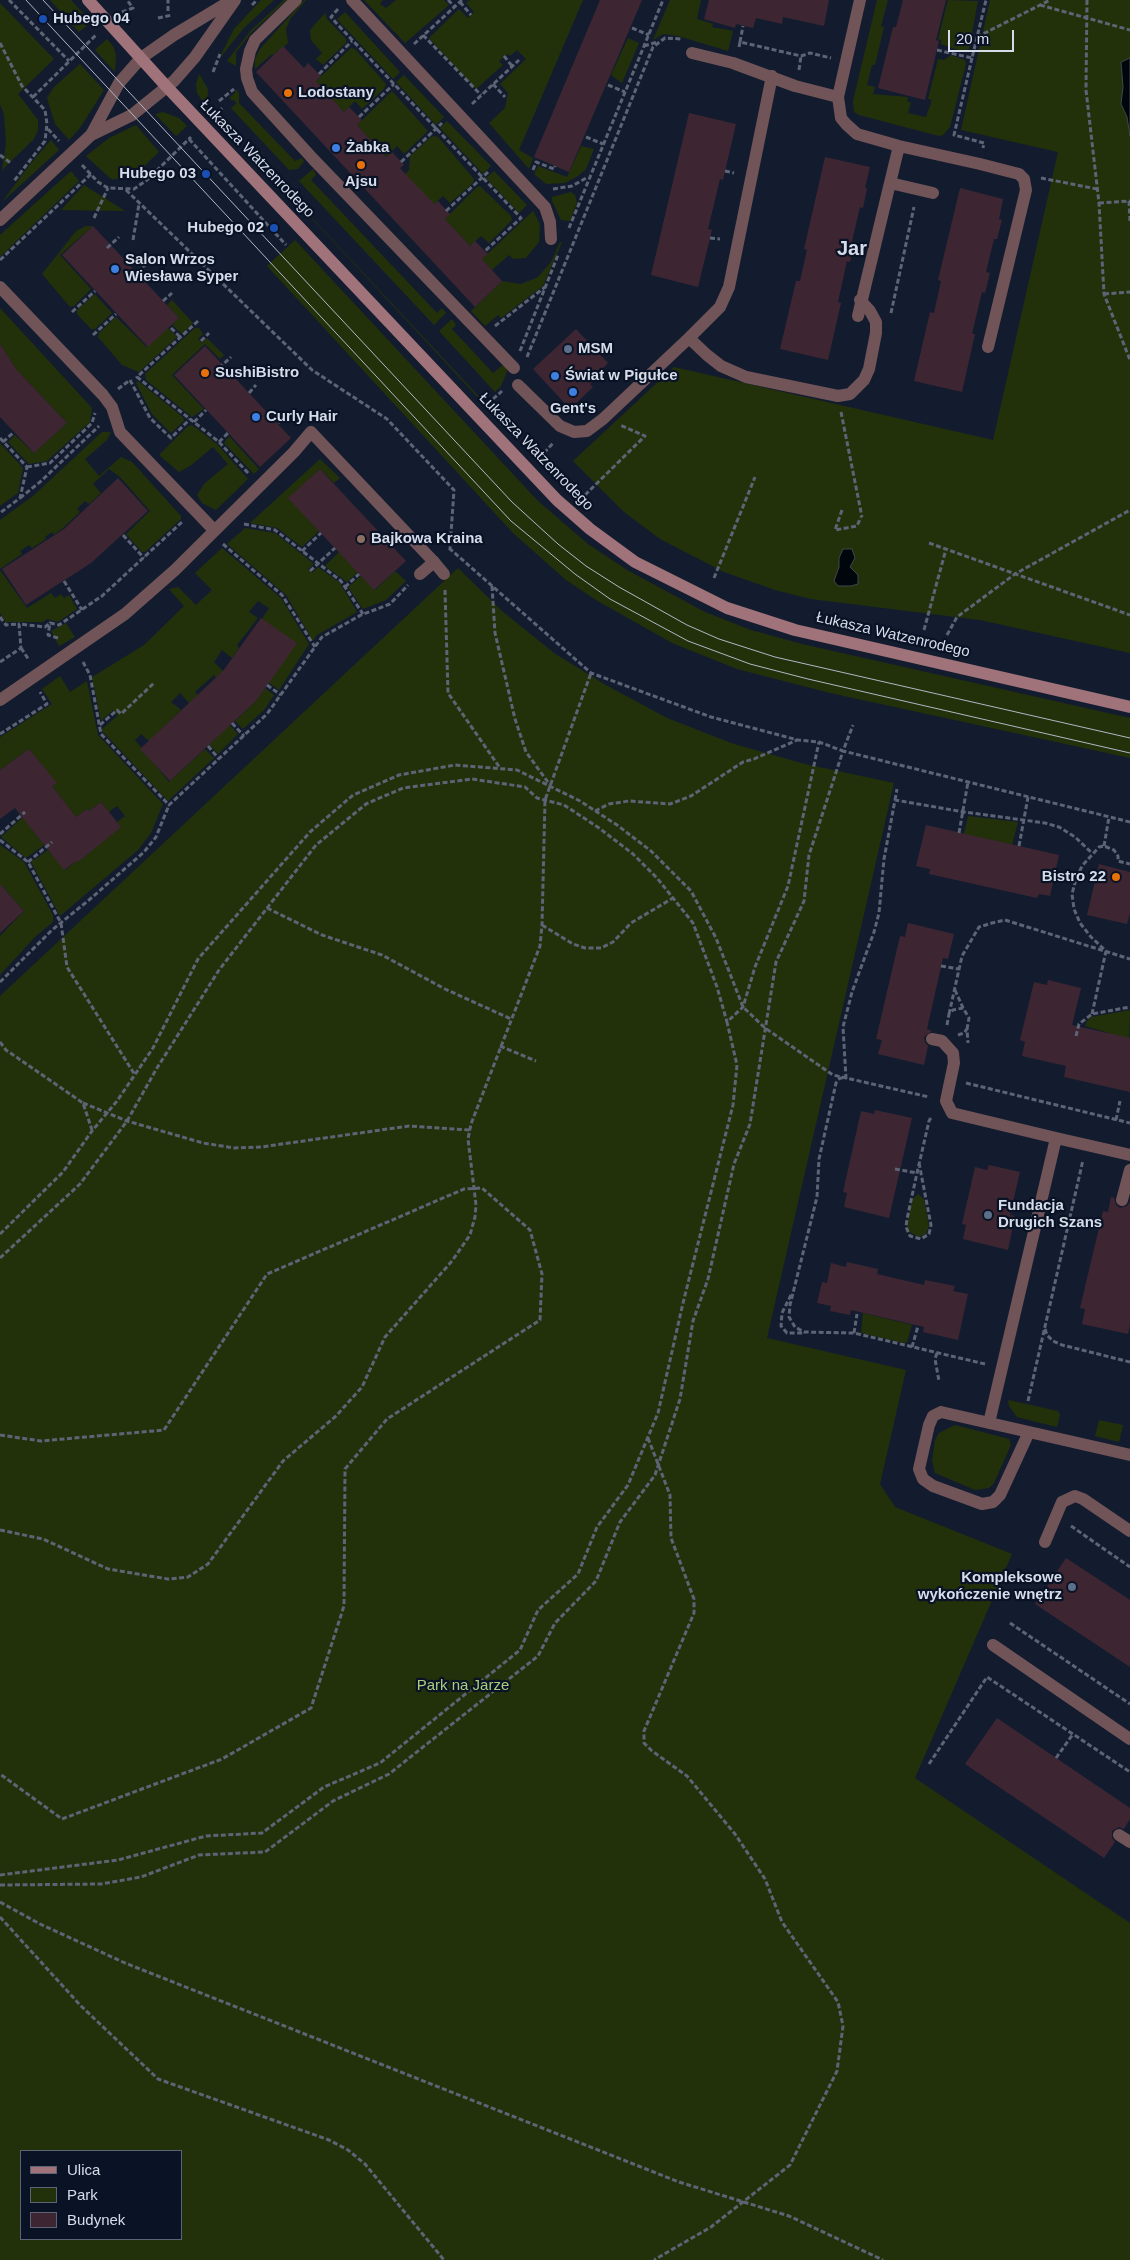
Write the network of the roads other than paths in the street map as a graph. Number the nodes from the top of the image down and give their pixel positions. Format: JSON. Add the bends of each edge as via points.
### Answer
{"nodes":[{"id":1,"x":88,"y":0,"type":"edge"},
{"id":2,"x":233,"y":0,"type":"edge"},
{"id":3,"x":296,"y":0,"type":"edge"},
{"id":4,"x":352,"y":0,"type":"edge"},
{"id":5,"x":860,"y":0,"type":"edge"},
{"id":6,"x":690,"y":47,"type":"road end"},
{"id":7,"x":141,"y":58,"type":"junction"},
{"id":8,"x":772,"y":76,"type":"junction"},
{"id":9,"x":166,"y":86,"type":"junction"},
{"id":10,"x":838,"y":97,"type":"junction"},
{"id":11,"x":91,"y":135,"type":"junction"},
{"id":12,"x":898,"y":146,"type":"junction"},
{"id":13,"x":896,"y":184,"type":"junction"},
{"id":14,"x":932,"y":193,"type":"dead end"},
{"id":15,"x":0,"y":220,"type":"edge"},
{"id":16,"x":550,"y":239,"type":"dead end"},
{"id":17,"x":0,"y":287,"type":"edge"},
{"id":18,"x":860,"y":300,"type":"junction"},
{"id":19,"x":858,"y":316,"type":"dead end"},
{"id":20,"x":689,"y":338,"type":"junction"},
{"id":21,"x":988,"y":347,"type":"dead end"},
{"id":22,"x":514,"y":368,"type":"road end"},
{"id":23,"x":518,"y":385,"type":"dead end"},
{"id":24,"x":214,"y":530,"type":"junction"},
{"id":25,"x":434,"y":562,"type":"junction"},
{"id":26,"x":420,"y":574,"type":"road end"},
{"id":27,"x":444,"y":574,"type":"road end"},
{"id":28,"x":0,"y":700,"type":"edge"},
{"id":29,"x":1130,"y":707,"type":"edge"},
{"id":30,"x":932,"y":1039,"type":"dead end"},
{"id":31,"x":1056,"y":1138,"type":"junction"},
{"id":32,"x":1130,"y":1155,"type":"edge"},
{"id":33,"x":1130,"y":1170,"type":"edge"},
{"id":34,"x":1122,"y":1200,"type":"dead end"},
{"id":35,"x":990,"y":1423,"type":"junction"},
{"id":36,"x":1029,"y":1432,"type":"junction"},
{"id":37,"x":1130,"y":1455,"type":"edge"},
{"id":38,"x":1130,"y":1531,"type":"edge"},
{"id":39,"x":1045,"y":1542,"type":"dead end"},
{"id":40,"x":994,"y":1645,"type":"dead end"},
{"id":41,"x":1130,"y":1739,"type":"edge"}],
"edges":[{"from":1,"to":7,"type":"street","name":"Łukasza Watzenrodego"},
{"from":2,"to":7,"type":"street"},
{"from":2,"to":9,"type":"street","via":[[195,57]]},
{"from":3,"to":22,"type":"street","via":[[255,40],[246,69],[252,92]]},
{"from":4,"to":16,"type":"street","via":[[544,207],[550,222]]},
{"from":5,"to":10,"type":"street"},
{"from":6,"to":8,"type":"street"},
{"from":7,"to":9,"type":"street","name":"Łukasza Watzenrodego"},
{"from":7,"to":11,"type":"street","via":[[119,83]]},
{"from":8,"to":10,"type":"street","via":[[795,86]]},
{"from":8,"to":20,"type":"street","via":[[729,287],[720,308]]},
{"from":9,"to":11,"type":"street","via":[[132,115]]},
{"from":9,"to":29,"type":"street","name":"Łukasza Watzenrodego","via":[[557,500],[635,562],[727,608],[795,630]]},
{"from":10,"to":12,"type":"street","via":[[841,118],[851,130]]},
{"from":11,"to":15,"type":"street"},
{"from":12,"to":13,"type":"street"},
{"from":12,"to":21,"type":"street","via":[[1019,174],[1024,179],[1026,190]]},
{"from":13,"to":14,"type":"street"},
{"from":13,"to":18,"type":"street"},
{"from":17,"to":24,"type":"street","via":[[106,399],[120,432]]},
{"from":18,"to":19,"type":"street"},
{"from":18,"to":20,"type":"street","via":[[876,322],[864,380],[850,394],[838,396],[746,376],[706,356]]},
{"from":20,"to":23,"type":"street","via":[[604,419],[587,431],[574,432],[560,426]]},
{"from":24,"to":25,"type":"street","via":[[311,432]]},
{"from":24,"to":28,"type":"street","via":[[125,614]]},
{"from":25,"to":26,"type":"street"},
{"from":25,"to":27,"type":"street"},
{"from":30,"to":31,"type":"street","via":[[942,1041],[953,1054],[946,1101],[952,1113]]},
{"from":31,"to":32,"type":"street"},
{"from":31,"to":35,"type":"street"},
{"from":33,"to":34,"type":"street"},
{"from":35,"to":36,"type":"street"},
{"from":35,"to":36,"type":"street","via":[[941,1412],[933,1416],[928,1425],[919,1469],[923,1479],[933,1486],[982,1504],[993,1502],[1000,1495]]},
{"from":36,"to":37,"type":"street"},
{"from":38,"to":39,"type":"street","via":[[1075,1496],[1062,1502]]},
{"from":40,"to":41,"type":"street"}]}
